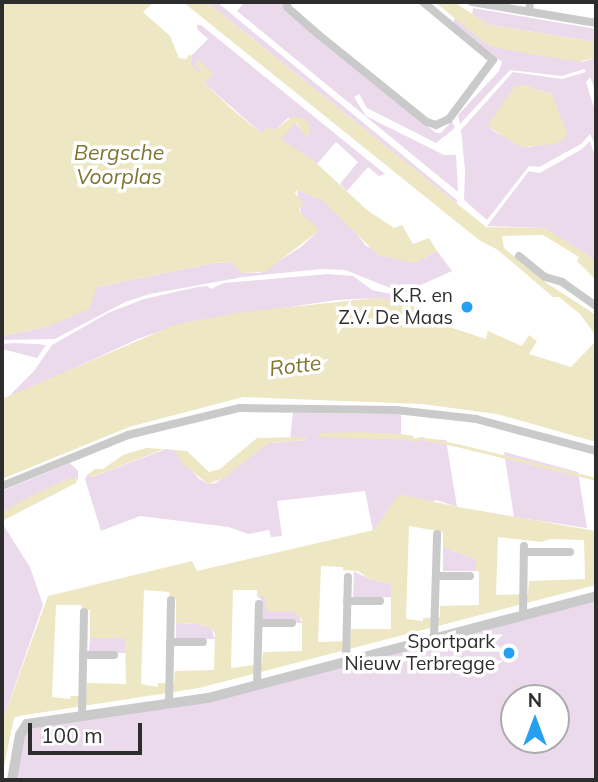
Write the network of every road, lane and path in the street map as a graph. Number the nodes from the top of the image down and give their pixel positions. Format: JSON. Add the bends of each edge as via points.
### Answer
{"nodes":[{"id":1,"x":286,"y":2,"type":"edge"},
{"id":2,"x":423,"y":2,"type":"edge"},
{"id":3,"x":472,"y":2,"type":"edge"},
{"id":4,"x":530,"y":2,"type":"edge"},
{"id":5,"x":528,"y":12,"type":"junction"},
{"id":6,"x":596,"y":23,"type":"edge"},
{"id":7,"x":519,"y":257,"type":"dead end"},
{"id":8,"x":596,"y":306,"type":"edge"},
{"id":9,"x":596,"y":451,"type":"edge"},
{"id":10,"x":2,"y":486,"type":"edge"},
{"id":11,"x":437,"y":534,"type":"dead end"},
{"id":12,"x":570,"y":552,"type":"dead end"},
{"id":13,"x":436,"y":576,"type":"junction"},
{"id":14,"x":470,"y":576,"type":"dead end"},
{"id":15,"x":348,"y":577,"type":"dead end"},
{"id":16,"x":596,"y":596,"type":"edge"},
{"id":17,"x":171,"y":600,"type":"dead end"},
{"id":18,"x":347,"y":601,"type":"junction"},
{"id":19,"x":380,"y":601,"type":"dead end"},
{"id":20,"x":259,"y":604,"type":"dead end"},
{"id":21,"x":84,"y":612,"type":"dead end"},
{"id":22,"x":523,"y":612,"type":"junction"},
{"id":23,"x":259,"y":623,"type":"junction"},
{"id":24,"x":292,"y":623,"type":"dead end"},
{"id":25,"x":435,"y":634,"type":"junction"},
{"id":26,"x":170,"y":642,"type":"junction"},
{"id":27,"x":203,"y":642,"type":"dead end"},
{"id":28,"x":83,"y":655,"type":"junction"},
{"id":29,"x":114,"y":655,"type":"dead end"},
{"id":30,"x":346,"y":658,"type":"junction"},
{"id":31,"x":257,"y":680,"type":"junction"},
{"id":32,"x":169,"y":700,"type":"junction"},
{"id":33,"x":82,"y":712,"type":"junction"},
{"id":34,"x":12,"y":780,"type":"edge"}],
"edges":[{"from":1,"to":2,"type":"street","via":[[309,26],[436,125],[449,119],[494,60]]},
{"from":3,"to":5,"type":"street"},
{"from":4,"to":5,"type":"street"},
{"from":5,"to":6,"type":"street"},
{"from":7,"to":8,"type":"street"},
{"from":9,"to":10,"type":"street","via":[[476,418],[396,410],[240,408],[128,435]]},
{"from":11,"to":13,"type":"street"},
{"from":12,"to":22,"type":"street","via":[[524,549]]},
{"from":13,"to":14,"type":"street"},
{"from":13,"to":25,"type":"street"},
{"from":15,"to":18,"type":"street"},
{"from":16,"to":22,"type":"street"},
{"from":17,"to":26,"type":"street"},
{"from":18,"to":19,"type":"street"},
{"from":18,"to":30,"type":"street"},
{"from":20,"to":23,"type":"street"},
{"from":21,"to":28,"type":"street"},
{"from":22,"to":25,"type":"street"},
{"from":23,"to":24,"type":"street"},
{"from":23,"to":31,"type":"street"},
{"from":25,"to":30,"type":"street"},
{"from":26,"to":27,"type":"street"},
{"from":26,"to":32,"type":"street"},
{"from":28,"to":29,"type":"street"},
{"from":28,"to":33,"type":"street"},
{"from":30,"to":31,"type":"street"},
{"from":31,"to":32,"type":"street","via":[[208,698]]},
{"from":32,"to":33,"type":"street"},
{"from":33,"to":34,"type":"street","via":[[23,727]]}]}
